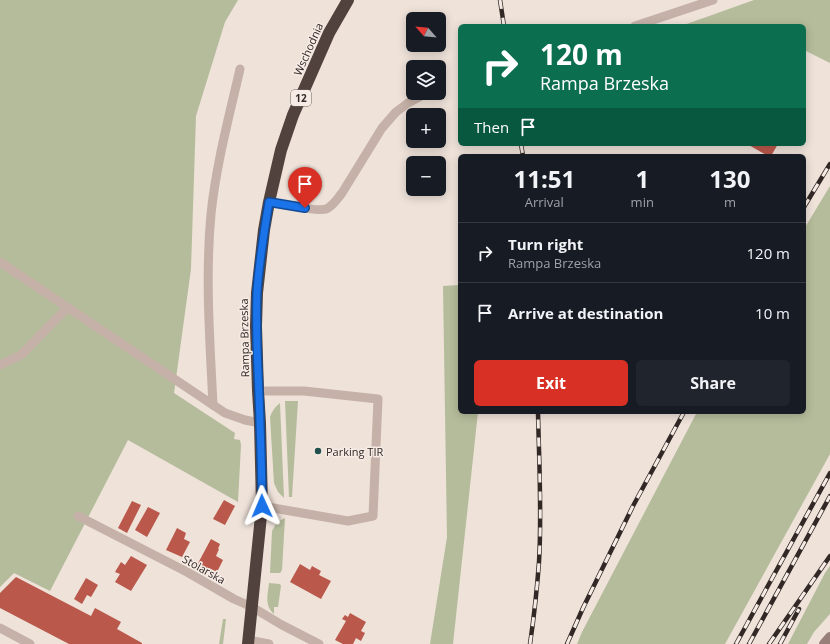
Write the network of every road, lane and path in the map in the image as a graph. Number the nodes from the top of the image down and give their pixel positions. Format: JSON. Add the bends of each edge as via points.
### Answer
{"nodes":[{"id":1,"x":348,"y":0,"type":"edge"},
{"id":2,"x":713,"y":0,"type":"edge"},
{"id":3,"x":641,"y":24,"type":"edge"},
{"id":4,"x":240,"y":69,"type":"dead end"},
{"id":5,"x":414,"y":100,"type":"edge"},
{"id":6,"x":269,"y":202,"type":"junction"},
{"id":7,"x":0,"y":262,"type":"edge"},
{"id":8,"x":67,"y":308,"type":"junction"},
{"id":9,"x":0,"y":365,"type":"edge"},
{"id":10,"x":258,"y":391,"type":"junction"},
{"id":11,"x":213,"y":405,"type":"junction"},
{"id":12,"x":260,"y":422,"type":"junction"},
{"id":13,"x":262,"y":506,"type":"junction"},
{"id":14,"x":78,"y":516,"type":"dead end"},
{"id":15,"x":252,"y":608,"type":"junction"},
{"id":16,"x":0,"y":628,"type":"edge"},
{"id":17,"x":830,"y":637,"type":"edge"},
{"id":18,"x":249,"y":642,"type":"edge"},
{"id":19,"x":30,"y":644,"type":"edge"},
{"id":20,"x":269,"y":644,"type":"edge"},
{"id":21,"x":319,"y":644,"type":"edge"},
{"id":22,"x":824,"y":644,"type":"edge"}],
"edges":[{"from":1,"to":6,"type":"highway","name":"Wschodnia","number":"12","via":[[329,33],[293,115]]},
{"from":2,"to":3,"type":"lane"},
{"from":4,"to":11,"type":"lane","via":[[219,162],[212,214],[208,265]]},
{"from":5,"to":6,"type":"lane","via":[[396,112],[382,128],[334,204],[326,209],[317,210]]},
{"from":6,"to":10,"type":"highway","name":"Rampa Brzeska","number":"12","via":[[257,293]]},
{"from":7,"to":8,"type":"lane"},
{"from":8,"to":9,"type":"lane","via":[[21,355]]},
{"from":8,"to":11,"type":"lane"},
{"from":10,"to":12,"type":"highway","name":"Rampa Brzeska","number":"12"},
{"from":10,"to":13,"type":"lane","via":[[304,390],[378,399],[374,516],[348,521]]},
{"from":11,"to":12,"type":"lane","via":[[225,413]]},
{"from":12,"to":13,"type":"highway","name":"Rampa Brzeska","number":"12"},
{"from":13,"to":15,"type":"highway","name":"Rampa Brzeska","number":"12"},
{"from":14,"to":15,"type":"lane","name":"Stolarska"},
{"from":15,"to":18,"type":"highway","name":"Rampa Brzeska","number":"12"},
{"from":15,"to":21,"type":"lane","name":"Stolarska"},
{"from":16,"to":19,"type":"lane"},
{"from":17,"to":22,"type":"main road"},
{"from":18,"to":20,"type":"lane"}]}
